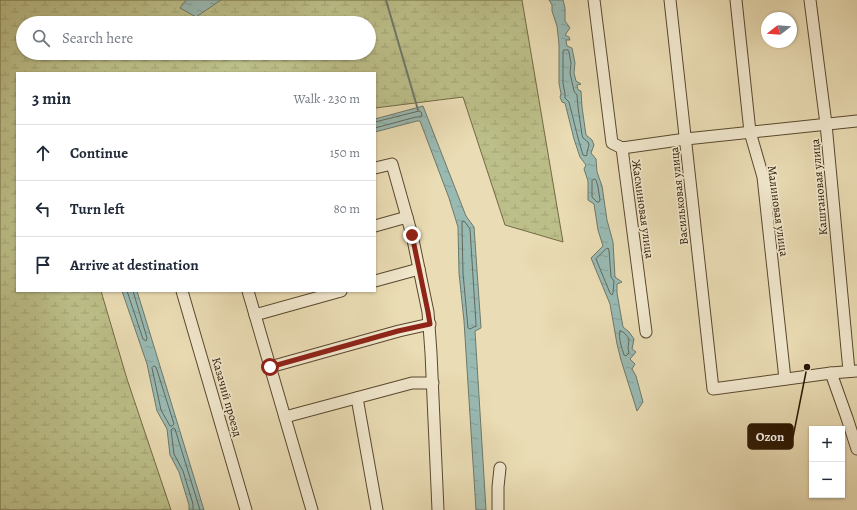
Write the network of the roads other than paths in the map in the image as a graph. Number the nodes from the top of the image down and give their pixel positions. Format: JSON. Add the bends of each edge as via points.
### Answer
{"nodes":[{"id":1,"x":594,"y":0,"type":"edge"},
{"id":2,"x":670,"y":0,"type":"edge"},
{"id":3,"x":736,"y":0,"type":"edge"},
{"id":4,"x":810,"y":0,"type":"edge"},
{"id":5,"x":857,"y":121,"type":"edge"},
{"id":6,"x":826,"y":124,"type":"junction"},
{"id":7,"x":750,"y":132,"type":"junction"},
{"id":8,"x":686,"y":139,"type":"junction"},
{"id":9,"x":622,"y":148,"type":"junction"},
{"id":10,"x":376,"y":168,"type":"edge"},
{"id":11,"x":407,"y":217,"type":"junction"},
{"id":12,"x":376,"y":226,"type":"edge"},
{"id":13,"x":419,"y":269,"type":"junction"},
{"id":14,"x":376,"y":281,"type":"edge"},
{"id":15,"x":182,"y":292,"type":"edge"},
{"id":16,"x":248,"y":292,"type":"edge"},
{"id":17,"x":337,"y":292,"type":"edge"},
{"id":18,"x":255,"y":315,"type":"junction"},
{"id":19,"x":430,"y":324,"type":"junction"},
{"id":20,"x":646,"y":332,"type":"dead end"},
{"id":21,"x":270,"y":367,"type":"junction"},
{"id":22,"x":853,"y":371,"type":"edge"},
{"id":23,"x":831,"y":373,"type":"junction"},
{"id":24,"x":785,"y":379,"type":"junction"},
{"id":25,"x":433,"y":382,"type":"junction"},
{"id":26,"x":357,"y":398,"type":"junction"},
{"id":27,"x":852,"y":416,"type":"edge"},
{"id":28,"x":285,"y":417,"type":"junction"},
{"id":29,"x":857,"y":449,"type":"edge"},
{"id":30,"x":500,"y":468,"type":"dead end"},
{"id":31,"x":246,"y":510,"type":"edge"},
{"id":32,"x":312,"y":510,"type":"edge"},
{"id":33,"x":377,"y":510,"type":"edge"},
{"id":34,"x":438,"y":510,"type":"edge"},
{"id":35,"x":498,"y":510,"type":"edge"}],
"edges":[{"from":1,"to":9,"type":"street","name":"Жасминовая улица","via":[[612,143]]},
{"from":2,"to":8,"type":"street","name":"Васильковая улица"},
{"from":3,"to":7,"type":"street","name":"Малиновая улица"},
{"from":4,"to":6,"type":"street","name":"Каштановая улица"},
{"from":5,"to":6,"type":"street"},
{"from":6,"to":7,"type":"street"},
{"from":6,"to":22,"type":"street","name":"Каштановая улица"},
{"from":7,"to":8,"type":"street"},
{"from":7,"to":24,"type":"street","name":"Малиновая улица","via":[[763,177]]},
{"from":8,"to":9,"type":"street"},
{"from":8,"to":24,"type":"street","name":"Васильковая улица","via":[[713,389]]},
{"from":9,"to":20,"type":"street","name":"Жасминовая улица"},
{"from":10,"to":11,"type":"street","via":[[392,164]]},
{"from":11,"to":12,"type":"street"},
{"from":11,"to":13,"type":"street"},
{"from":13,"to":14,"type":"street"},
{"from":13,"to":19,"type":"street"},
{"from":15,"to":31,"type":"street","name":"Казачий проезд"},
{"from":16,"to":18,"type":"street"},
{"from":17,"to":18,"type":"street"},
{"from":18,"to":21,"type":"street"},
{"from":19,"to":21,"type":"street"},
{"from":19,"to":25,"type":"street"},
{"from":21,"to":28,"type":"street"},
{"from":22,"to":23,"type":"street"},
{"from":23,"to":24,"type":"street"},
{"from":23,"to":27,"type":"street"},
{"from":25,"to":26,"type":"street","via":[[412,383]]},
{"from":25,"to":34,"type":"street"},
{"from":26,"to":28,"type":"street"},
{"from":26,"to":33,"type":"street"},
{"from":27,"to":29,"type":"street"},
{"from":28,"to":32,"type":"street"},
{"from":30,"to":35,"type":"street"}]}
